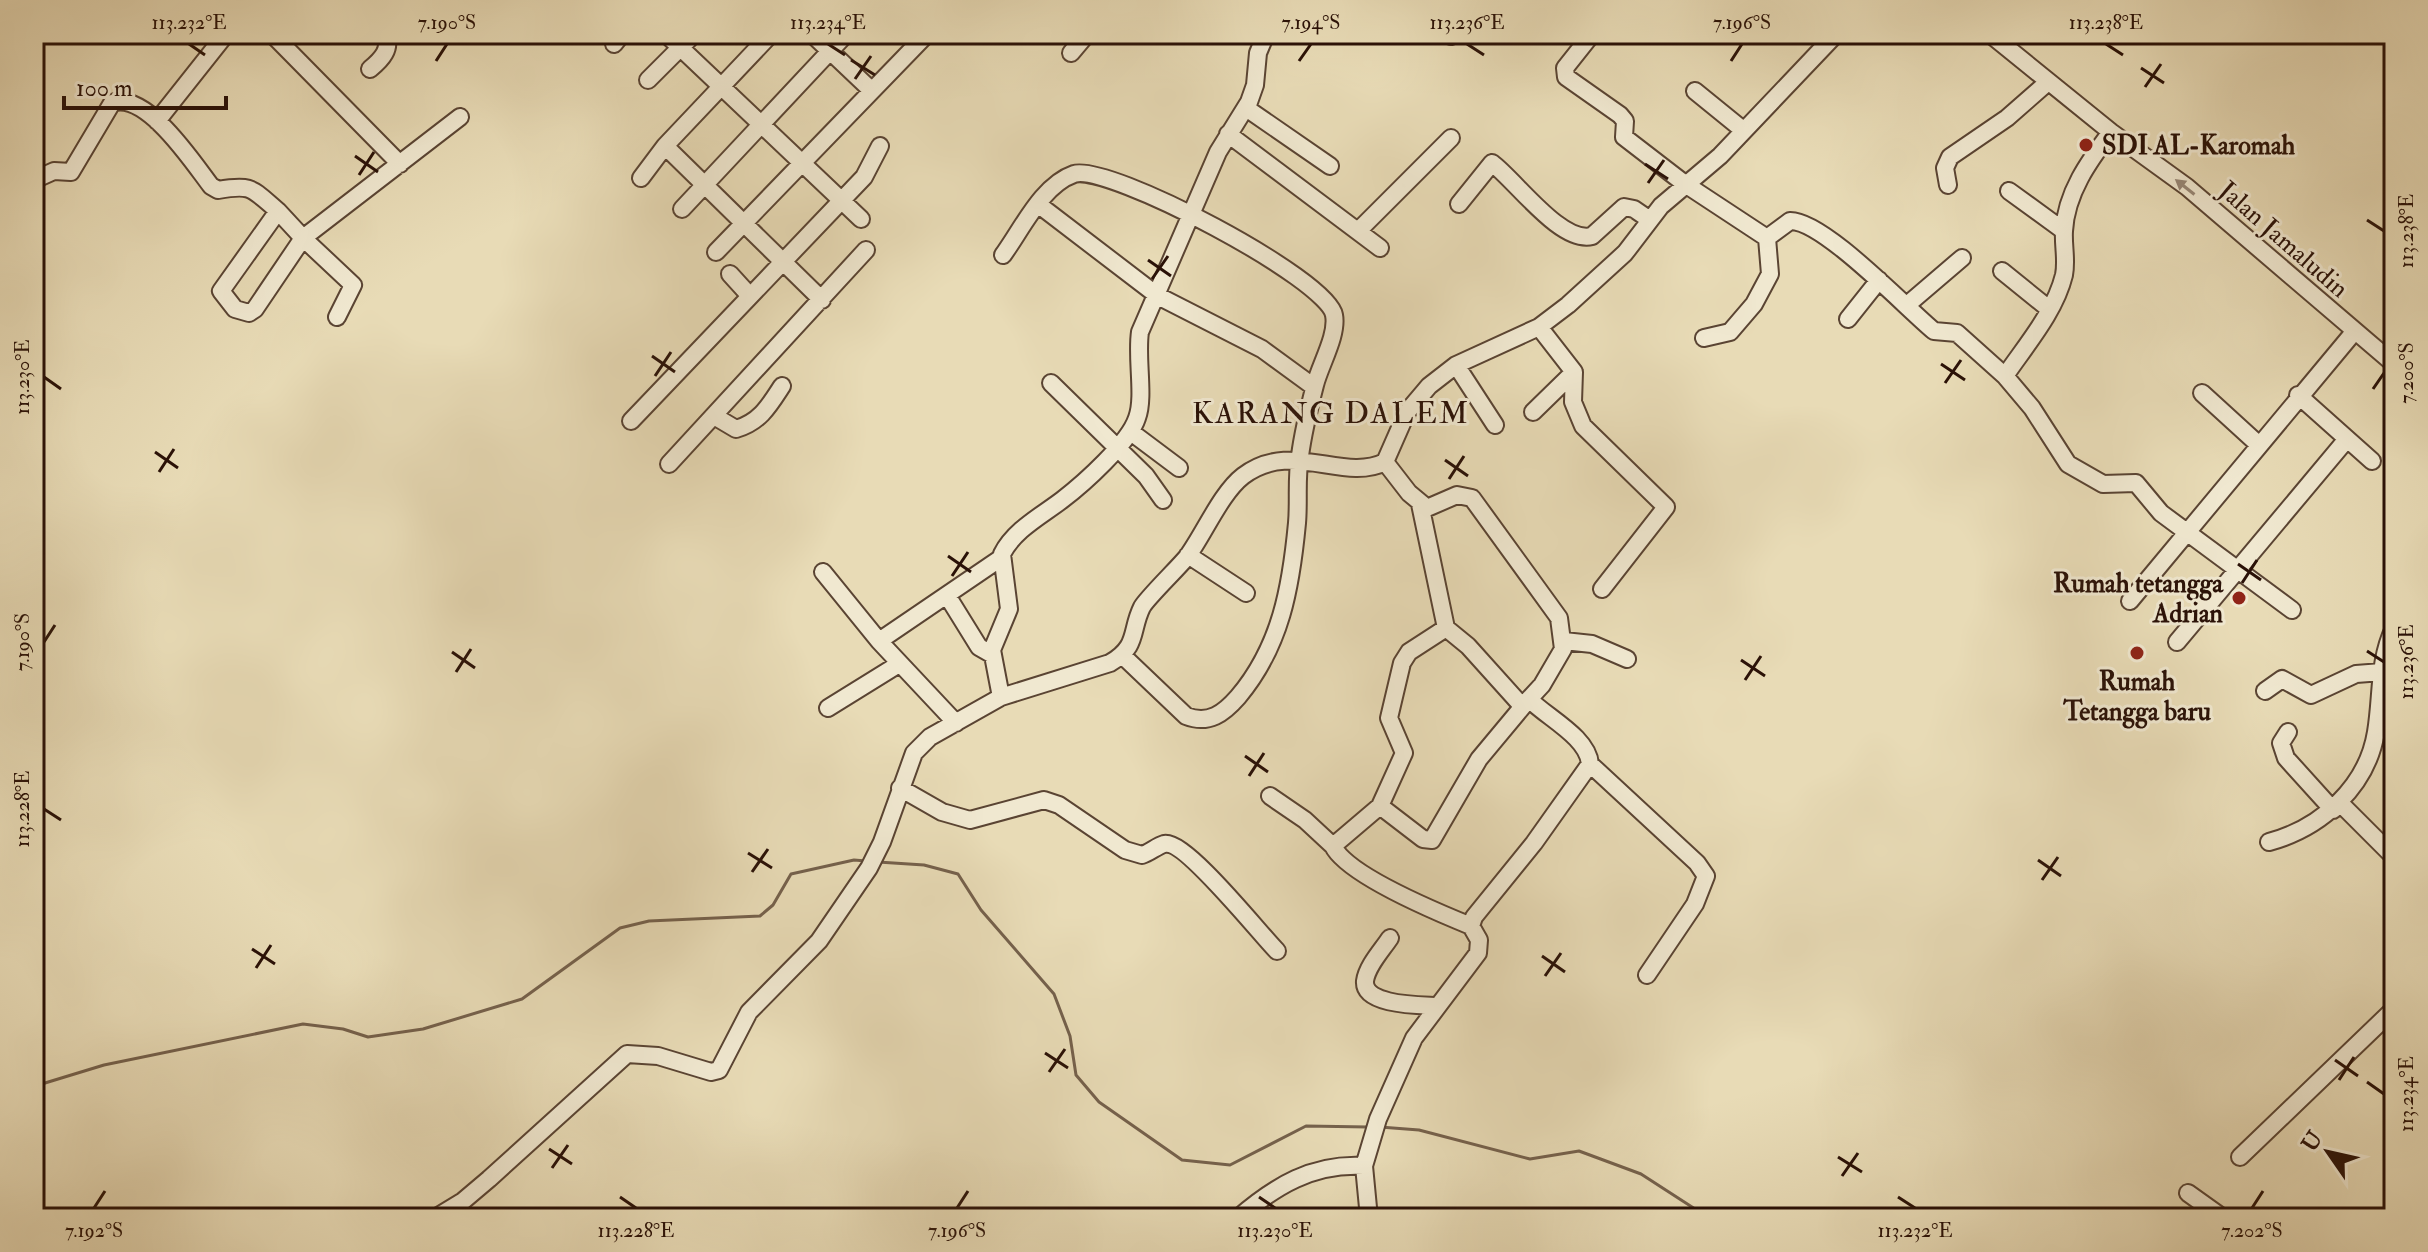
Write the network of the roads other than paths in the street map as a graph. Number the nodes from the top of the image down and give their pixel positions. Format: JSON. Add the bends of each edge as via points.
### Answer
{"nodes":[{"id":1,"x":226,"y":34,"type":"edge"},
{"id":2,"x":272,"y":34,"type":"edge"},
{"id":3,"x":384,"y":34,"type":"edge"},
{"id":4,"x":666,"y":34,"type":"edge"},
{"id":5,"x":694,"y":34,"type":"edge"},
{"id":6,"x":771,"y":34,"type":"edge"},
{"id":7,"x":812,"y":34,"type":"edge"},
{"id":8,"x":846,"y":34,"type":"edge"},
{"id":9,"x":927,"y":34,"type":"edge"},
{"id":10,"x":1087,"y":34,"type":"edge"},
{"id":11,"x":1592,"y":34,"type":"edge"},
{"id":12,"x":1836,"y":34,"type":"edge"},
{"id":13,"x":1990,"y":34,"type":"edge"},
{"id":14,"x":1259,"y":36,"type":"edge"},
{"id":15,"x":681,"y":48,"type":"junction"},
{"id":16,"x":830,"y":52,"type":"junction"},
{"id":17,"x":1071,"y":53,"type":"dead end"},
{"id":18,"x":370,"y":69,"type":"dead end"},
{"id":19,"x":648,"y":80,"type":"dead end"},
{"id":20,"x":2048,"y":82,"type":"junction"},
{"id":21,"x":720,"y":88,"type":"junction"},
{"id":22,"x":870,"y":89,"type":"junction"},
{"id":23,"x":1695,"y":91,"type":"dead end"},
{"id":24,"x":1246,"y":108,"type":"junction"},
{"id":25,"x":460,"y":117,"type":"dead end"},
{"id":26,"x":157,"y":121,"type":"junction"},
{"id":27,"x":761,"y":126,"type":"junction"},
{"id":28,"x":1743,"y":130,"type":"junction"},
{"id":29,"x":2111,"y":132,"type":"junction"},
{"id":30,"x":1228,"y":134,"type":"junction"},
{"id":31,"x":1451,"y":138,"type":"dead end"},
{"id":32,"x":665,"y":146,"type":"junction"},
{"id":33,"x":880,"y":146,"type":"dead end"},
{"id":34,"x":801,"y":162,"type":"junction"},
{"id":35,"x":400,"y":164,"type":"junction"},
{"id":36,"x":1330,"y":166,"type":"dead end"},
{"id":37,"x":641,"y":178,"type":"dead end"},
{"id":38,"x":34,"y":180,"type":"edge"},
{"id":39,"x":706,"y":184,"type":"junction"},
{"id":40,"x":1685,"y":184,"type":"junction"},
{"id":41,"x":1948,"y":185,"type":"dead end"},
{"id":42,"x":2009,"y":191,"type":"dead end"},
{"id":43,"x":841,"y":199,"type":"junction"},
{"id":44,"x":1459,"y":204,"type":"dead end"},
{"id":45,"x":1039,"y":205,"type":"junction"},
{"id":46,"x":682,"y":209,"type":"dead end"},
{"id":47,"x":278,"y":211,"type":"junction"},
{"id":48,"x":1189,"y":214,"type":"junction"},
{"id":49,"x":861,"y":219,"type":"dead end"},
{"id":50,"x":1650,"y":220,"type":"junction"},
{"id":51,"x":743,"y":224,"type":"junction"},
{"id":52,"x":1358,"y":231,"type":"junction"},
{"id":53,"x":2064,"y":231,"type":"junction"},
{"id":54,"x":303,"y":238,"type":"junction"},
{"id":55,"x":1767,"y":238,"type":"junction"},
{"id":56,"x":1380,"y":248,"type":"dead end"},
{"id":57,"x":866,"y":250,"type":"dead end"},
{"id":58,"x":716,"y":252,"type":"dead end"},
{"id":59,"x":1003,"y":255,"type":"dead end"},
{"id":60,"x":1962,"y":258,"type":"dead end"},
{"id":61,"x":782,"y":263,"type":"junction"},
{"id":62,"x":2002,"y":271,"type":"dead end"},
{"id":63,"x":730,"y":274,"type":"dead end"},
{"id":64,"x":1879,"y":280,"type":"junction"},
{"id":65,"x":750,"y":296,"type":"junction"},
{"id":66,"x":1158,"y":296,"type":"junction"},
{"id":67,"x":822,"y":300,"type":"junction"},
{"id":68,"x":1907,"y":305,"type":"junction"},
{"id":69,"x":2049,"y":309,"type":"junction"},
{"id":70,"x":337,"y":317,"type":"dead end"},
{"id":71,"x":1848,"y":319,"type":"dead end"},
{"id":72,"x":1539,"y":327,"type":"junction"},
{"id":73,"x":2354,"y":332,"type":"junction"},
{"id":74,"x":1704,"y":338,"type":"dead end"},
{"id":75,"x":2394,"y":364,"type":"edge"},
{"id":76,"x":1456,"y":365,"type":"junction"},
{"id":77,"x":1574,"y":372,"type":"junction"},
{"id":78,"x":2005,"y":376,"type":"junction"},
{"id":79,"x":1051,"y":383,"type":"dead end"},
{"id":80,"x":782,"y":386,"type":"dead end"},
{"id":81,"x":1314,"y":387,"type":"junction"},
{"id":82,"x":2202,"y":393,"type":"dead end"},
{"id":83,"x":2298,"y":395,"type":"junction"},
{"id":84,"x":1533,"y":412,"type":"dead end"},
{"id":85,"x":714,"y":416,"type":"junction"},
{"id":86,"x":631,"y":421,"type":"dead end"},
{"id":87,"x":1495,"y":425,"type":"dead end"},
{"id":88,"x":1131,"y":432,"type":"junction"},
{"id":89,"x":2347,"y":439,"type":"junction"},
{"id":90,"x":2259,"y":445,"type":"junction"},
{"id":91,"x":1117,"y":446,"type":"junction"},
{"id":92,"x":1299,"y":458,"type":"junction"},
{"id":93,"x":2372,"y":461,"type":"dead end"},
{"id":94,"x":1385,"y":462,"type":"junction"},
{"id":95,"x":669,"y":464,"type":"dead end"},
{"id":96,"x":1179,"y":468,"type":"dead end"},
{"id":97,"x":1163,"y":500,"type":"dead end"},
{"id":98,"x":1420,"y":504,"type":"junction"},
{"id":99,"x":2188,"y":534,"type":"junction"},
{"id":100,"x":1188,"y":555,"type":"junction"},
{"id":101,"x":1001,"y":558,"type":"junction"},
{"id":102,"x":2238,"y":567,"type":"junction"},
{"id":103,"x":823,"y":572,"type":"dead end"},
{"id":104,"x":1602,"y":589,"type":"dead end"},
{"id":105,"x":1246,"y":593,"type":"dead end"},
{"id":106,"x":948,"y":597,"type":"junction"},
{"id":107,"x":2130,"y":601,"type":"dead end"},
{"id":108,"x":2292,"y":610,"type":"dead end"},
{"id":109,"x":1446,"y":628,"type":"junction"},
{"id":110,"x":2394,"y":628,"type":"edge"},
{"id":111,"x":879,"y":641,"type":"junction"},
{"id":112,"x":1564,"y":641,"type":"junction"},
{"id":113,"x":2177,"y":642,"type":"dead end"},
{"id":114,"x":993,"y":655,"type":"junction"},
{"id":115,"x":1122,"y":655,"type":"junction"},
{"id":116,"x":1627,"y":659,"type":"dead end"},
{"id":117,"x":899,"y":664,"type":"junction"},
{"id":118,"x":2382,"y":672,"type":"junction"},
{"id":119,"x":2265,"y":691,"type":"dead end"},
{"id":120,"x":1001,"y":697,"type":"junction"},
{"id":121,"x":1526,"y":703,"type":"junction"},
{"id":122,"x":828,"y":708,"type":"dead end"},
{"id":123,"x":956,"y":723,"type":"junction"},
{"id":124,"x":2288,"y":732,"type":"dead end"},
{"id":125,"x":1590,"y":764,"type":"junction"},
{"id":126,"x":900,"y":788,"type":"junction"},
{"id":127,"x":1270,"y":796,"type":"dead end"},
{"id":128,"x":1380,"y":806,"type":"junction"},
{"id":129,"x":2336,"y":806,"type":"junction"},
{"id":130,"x":2269,"y":842,"type":"dead end"},
{"id":131,"x":1333,"y":846,"type":"junction"},
{"id":132,"x":2394,"y":857,"type":"edge"},
{"id":133,"x":1471,"y":926,"type":"junction"},
{"id":134,"x":1390,"y":938,"type":"dead end"},
{"id":135,"x":1277,"y":951,"type":"dead end"},
{"id":136,"x":1647,"y":975,"type":"dead end"},
{"id":137,"x":1437,"y":1006,"type":"junction"},
{"id":138,"x":2394,"y":1009,"type":"edge"},
{"id":139,"x":2240,"y":1157,"type":"dead end"},
{"id":140,"x":1364,"y":1166,"type":"junction"},
{"id":141,"x":2188,"y":1193,"type":"dead end"},
{"id":142,"x":435,"y":1218,"type":"edge"},
{"id":143,"x":1238,"y":1218,"type":"edge"},
{"id":144,"x":1369,"y":1218,"type":"edge"},
{"id":145,"x":2223,"y":1218,"type":"edge"}],
"edges":[{"from":1,"to":26,"type":"street"},
{"from":2,"to":35,"type":"street"},
{"from":3,"to":18,"type":"street","via":[[387,50]]},
{"from":4,"to":15,"type":"street"},
{"from":5,"to":15,"type":"street"},
{"from":6,"to":21,"type":"street"},
{"from":7,"to":16,"type":"street"},
{"from":8,"to":16,"type":"street"},
{"from":9,"to":22,"type":"street"},
{"from":10,"to":17,"type":"street"},
{"from":11,"to":40,"type":"street","via":[[1565,68],[1566,77],[1620,115],[1624,137]]},
{"from":12,"to":28,"type":"street"},
{"from":13,"to":20,"type":"street","name":"Jalan Jamaludin"},
{"from":14,"to":24,"type":"street","via":[[1255,85]]},
{"from":15,"to":19,"type":"street"},
{"from":15,"to":21,"type":"street"},
{"from":16,"to":22,"type":"street"},
{"from":16,"to":27,"type":"street"},
{"from":20,"to":29,"type":"street","name":"Jalan Jamaludin"},
{"from":20,"to":41,"type":"street","via":[[1950,157],[1945,168]]},
{"from":21,"to":27,"type":"street"},
{"from":21,"to":32,"type":"street"},
{"from":22,"to":34,"type":"street"},
{"from":23,"to":28,"type":"street"},
{"from":24,"to":30,"type":"street"},
{"from":24,"to":36,"type":"street"},
{"from":25,"to":35,"type":"street"},
{"from":26,"to":38,"type":"street","via":[[140,104],[112,103],[71,172],[54,171]]},
{"from":26,"to":47,"type":"street","via":[[215,189],[238,185]]},
{"from":27,"to":34,"type":"street"},
{"from":27,"to":39,"type":"street"},
{"from":28,"to":40,"type":"street"},
{"from":29,"to":53,"type":"street","via":[[2084,169]]},
{"from":73,"to":29,"type":"street","name":"Jalan Jamaludin","one_way":true,"via":[[2187,187]]},
{"from":30,"to":48,"type":"street"},
{"from":30,"to":52,"type":"street"},
{"from":31,"to":52,"type":"street"},
{"from":32,"to":37,"type":"street"},
{"from":32,"to":39,"type":"street"},
{"from":33,"to":43,"type":"street","via":[[864,177]]},
{"from":34,"to":43,"type":"street"},
{"from":34,"to":51,"type":"street"},
{"from":35,"to":54,"type":"street"},
{"from":39,"to":46,"type":"street"},
{"from":39,"to":51,"type":"street"},
{"from":40,"to":50,"type":"street"},
{"from":40,"to":55,"type":"street"},
{"from":42,"to":53,"type":"street"},
{"from":43,"to":49,"type":"street"},
{"from":43,"to":61,"type":"street"},
{"from":44,"to":50,"type":"street","via":[[1492,163],[1552,220],[1579,237],[1597,234],[1624,207]]},
{"from":45,"to":48,"type":"street","via":[[1058,184],[1083,172],[1120,182]]},
{"from":45,"to":59,"type":"street"},
{"from":45,"to":66,"type":"street"},
{"from":47,"to":54,"type":"street"},
{"from":47,"to":54,"type":"street","via":[[221,291],[224,298],[235,309],[255,309]]},
{"from":48,"to":66,"type":"street"},
{"from":48,"to":81,"type":"street","via":[[1257,250],[1332,309],[1335,325]]},
{"from":50,"to":72,"type":"street","via":[[1618,260]]},
{"from":51,"to":58,"type":"street"},
{"from":51,"to":61,"type":"street"},
{"from":52,"to":56,"type":"street"},
{"from":53,"to":69,"type":"street","via":[[2064,275]]},
{"from":54,"to":70,"type":"street","via":[[353,285]]},
{"from":55,"to":64,"type":"street","via":[[1800,220]]},
{"from":55,"to":74,"type":"street","via":[[1771,264],[1764,288],[1730,332]]},
{"from":57,"to":67,"type":"street"},
{"from":60,"to":68,"type":"street"},
{"from":61,"to":65,"type":"street"},
{"from":61,"to":67,"type":"street"},
{"from":62,"to":69,"type":"street"},
{"from":63,"to":65,"type":"street"},
{"from":64,"to":68,"type":"street"},
{"from":64,"to":71,"type":"street"},
{"from":65,"to":86,"type":"street"},
{"from":66,"to":81,"type":"street","via":[[1262,349]]},
{"from":66,"to":88,"type":"street","via":[[1140,332],[1138,416]]},
{"from":67,"to":85,"type":"street"},
{"from":68,"to":78,"type":"street","via":[[1934,331],[1957,333]]},
{"from":69,"to":78,"type":"street"},
{"from":72,"to":76,"type":"street"},
{"from":72,"to":77,"type":"street"},
{"from":73,"to":75,"type":"street","name":"Jalan Jamaludin"},
{"from":73,"to":83,"type":"street"},
{"from":76,"to":87,"type":"street"},
{"from":76,"to":94,"type":"street","via":[[1417,397]]},
{"from":77,"to":84,"type":"street"},
{"from":77,"to":104,"type":"street","via":[[1573,402],[1583,426],[1666,507]]},
{"from":78,"to":99,"type":"street","via":[[2068,464],[2103,484],[2136,483]]},
{"from":79,"to":91,"type":"street"},
{"from":80,"to":85,"type":"street","via":[[752,424],[736,429]]},
{"from":81,"to":92,"type":"street"},
{"from":82,"to":90,"type":"street"},
{"from":83,"to":89,"type":"street"},
{"from":83,"to":90,"type":"street"},
{"from":85,"to":95,"type":"street"},
{"from":88,"to":91,"type":"street"},
{"from":88,"to":96,"type":"street"},
{"from":89,"to":93,"type":"street"},
{"from":89,"to":102,"type":"street"},
{"from":90,"to":99,"type":"street"},
{"from":91,"to":97,"type":"street"},
{"from":91,"to":101,"type":"street","via":[[1066,497],[1018,533]]},
{"from":92,"to":94,"type":"street","via":[[1346,466]]},
{"from":92,"to":100,"type":"street","via":[[1244,475]]},
{"from":92,"to":115,"type":"street","via":[[1297,523],[1278,634],[1260,670],[1225,711],[1205,720],[1186,716]]},
{"from":94,"to":98,"type":"street"},
{"from":98,"to":109,"type":"street"},
{"from":98,"to":112,"type":"street","via":[[1427,508],[1457,495],[1472,498],[1559,618]]},
{"from":99,"to":102,"type":"street"},
{"from":99,"to":107,"type":"street"},
{"from":100,"to":105,"type":"street"},
{"from":100,"to":115,"type":"street","via":[[1142,607],[1135,636]]},
{"from":101,"to":106,"type":"street"},
{"from":101,"to":114,"type":"street","via":[[1009,609]]},
{"from":102,"to":108,"type":"street"},
{"from":102,"to":113,"type":"street"},
{"from":103,"to":111,"type":"street"},
{"from":106,"to":111,"type":"street"},
{"from":106,"to":114,"type":"street","via":[[979,647]]},
{"from":109,"to":121,"type":"street"},
{"from":109,"to":128,"type":"street","via":[[1409,652],[1402,663],[1389,718],[1404,753]]},
{"from":110,"to":118,"type":"street"},
{"from":111,"to":117,"type":"street"},
{"from":112,"to":116,"type":"street","via":[[1592,644]]},
{"from":112,"to":121,"type":"street","via":[[1555,666]]},
{"from":114,"to":120,"type":"street"},
{"from":115,"to":120,"type":"street"},
{"from":117,"to":122,"type":"street"},
{"from":117,"to":123,"type":"street"},
{"from":118,"to":119,"type":"street","via":[[2356,674],[2311,695],[2282,679]]},
{"from":118,"to":129,"type":"street","via":[[2371,752]]},
{"from":120,"to":123,"type":"street"},
{"from":121,"to":125,"type":"street","via":[[1577,742]]},
{"from":121,"to":128,"type":"street","via":[[1479,759],[1432,840],[1423,839]]},
{"from":123,"to":126,"type":"street","via":[[920,745]]},
{"from":124,"to":129,"type":"street","via":[[2281,743],[2286,758]]},
{"from":125,"to":133,"type":"street"},
{"from":125,"to":136,"type":"street","via":[[1706,876],[1695,904]]},
{"from":126,"to":135,"type":"street","via":[[942,812],[970,820],[1044,800],[1125,850],[1142,855],[1165,844],[1174,846]]},
{"from":126,"to":142,"type":"street","via":[[869,868],[819,941],[749,1012],[719,1070],[627,1054],[480,1187]]},
{"from":127,"to":131,"type":"street"},
{"from":128,"to":131,"type":"street"},
{"from":129,"to":130,"type":"street","via":[[2310,826]]},
{"from":129,"to":132,"type":"street"},
{"from":131,"to":133,"type":"street","via":[[1344,860],[1406,899]]},
{"from":133,"to":137,"type":"street","via":[[1479,940],[1478,953]]},
{"from":134,"to":137,"type":"street","via":[[1368,972],[1367,990],[1390,1003]]},
{"from":137,"to":140,"type":"street","via":[[1408,1049]]},
{"from":138,"to":139,"type":"street"},
{"from":140,"to":143,"type":"street","via":[[1310,1172],[1276,1187]]},
{"from":140,"to":144,"type":"street"},
{"from":141,"to":145,"type":"street"}]}
